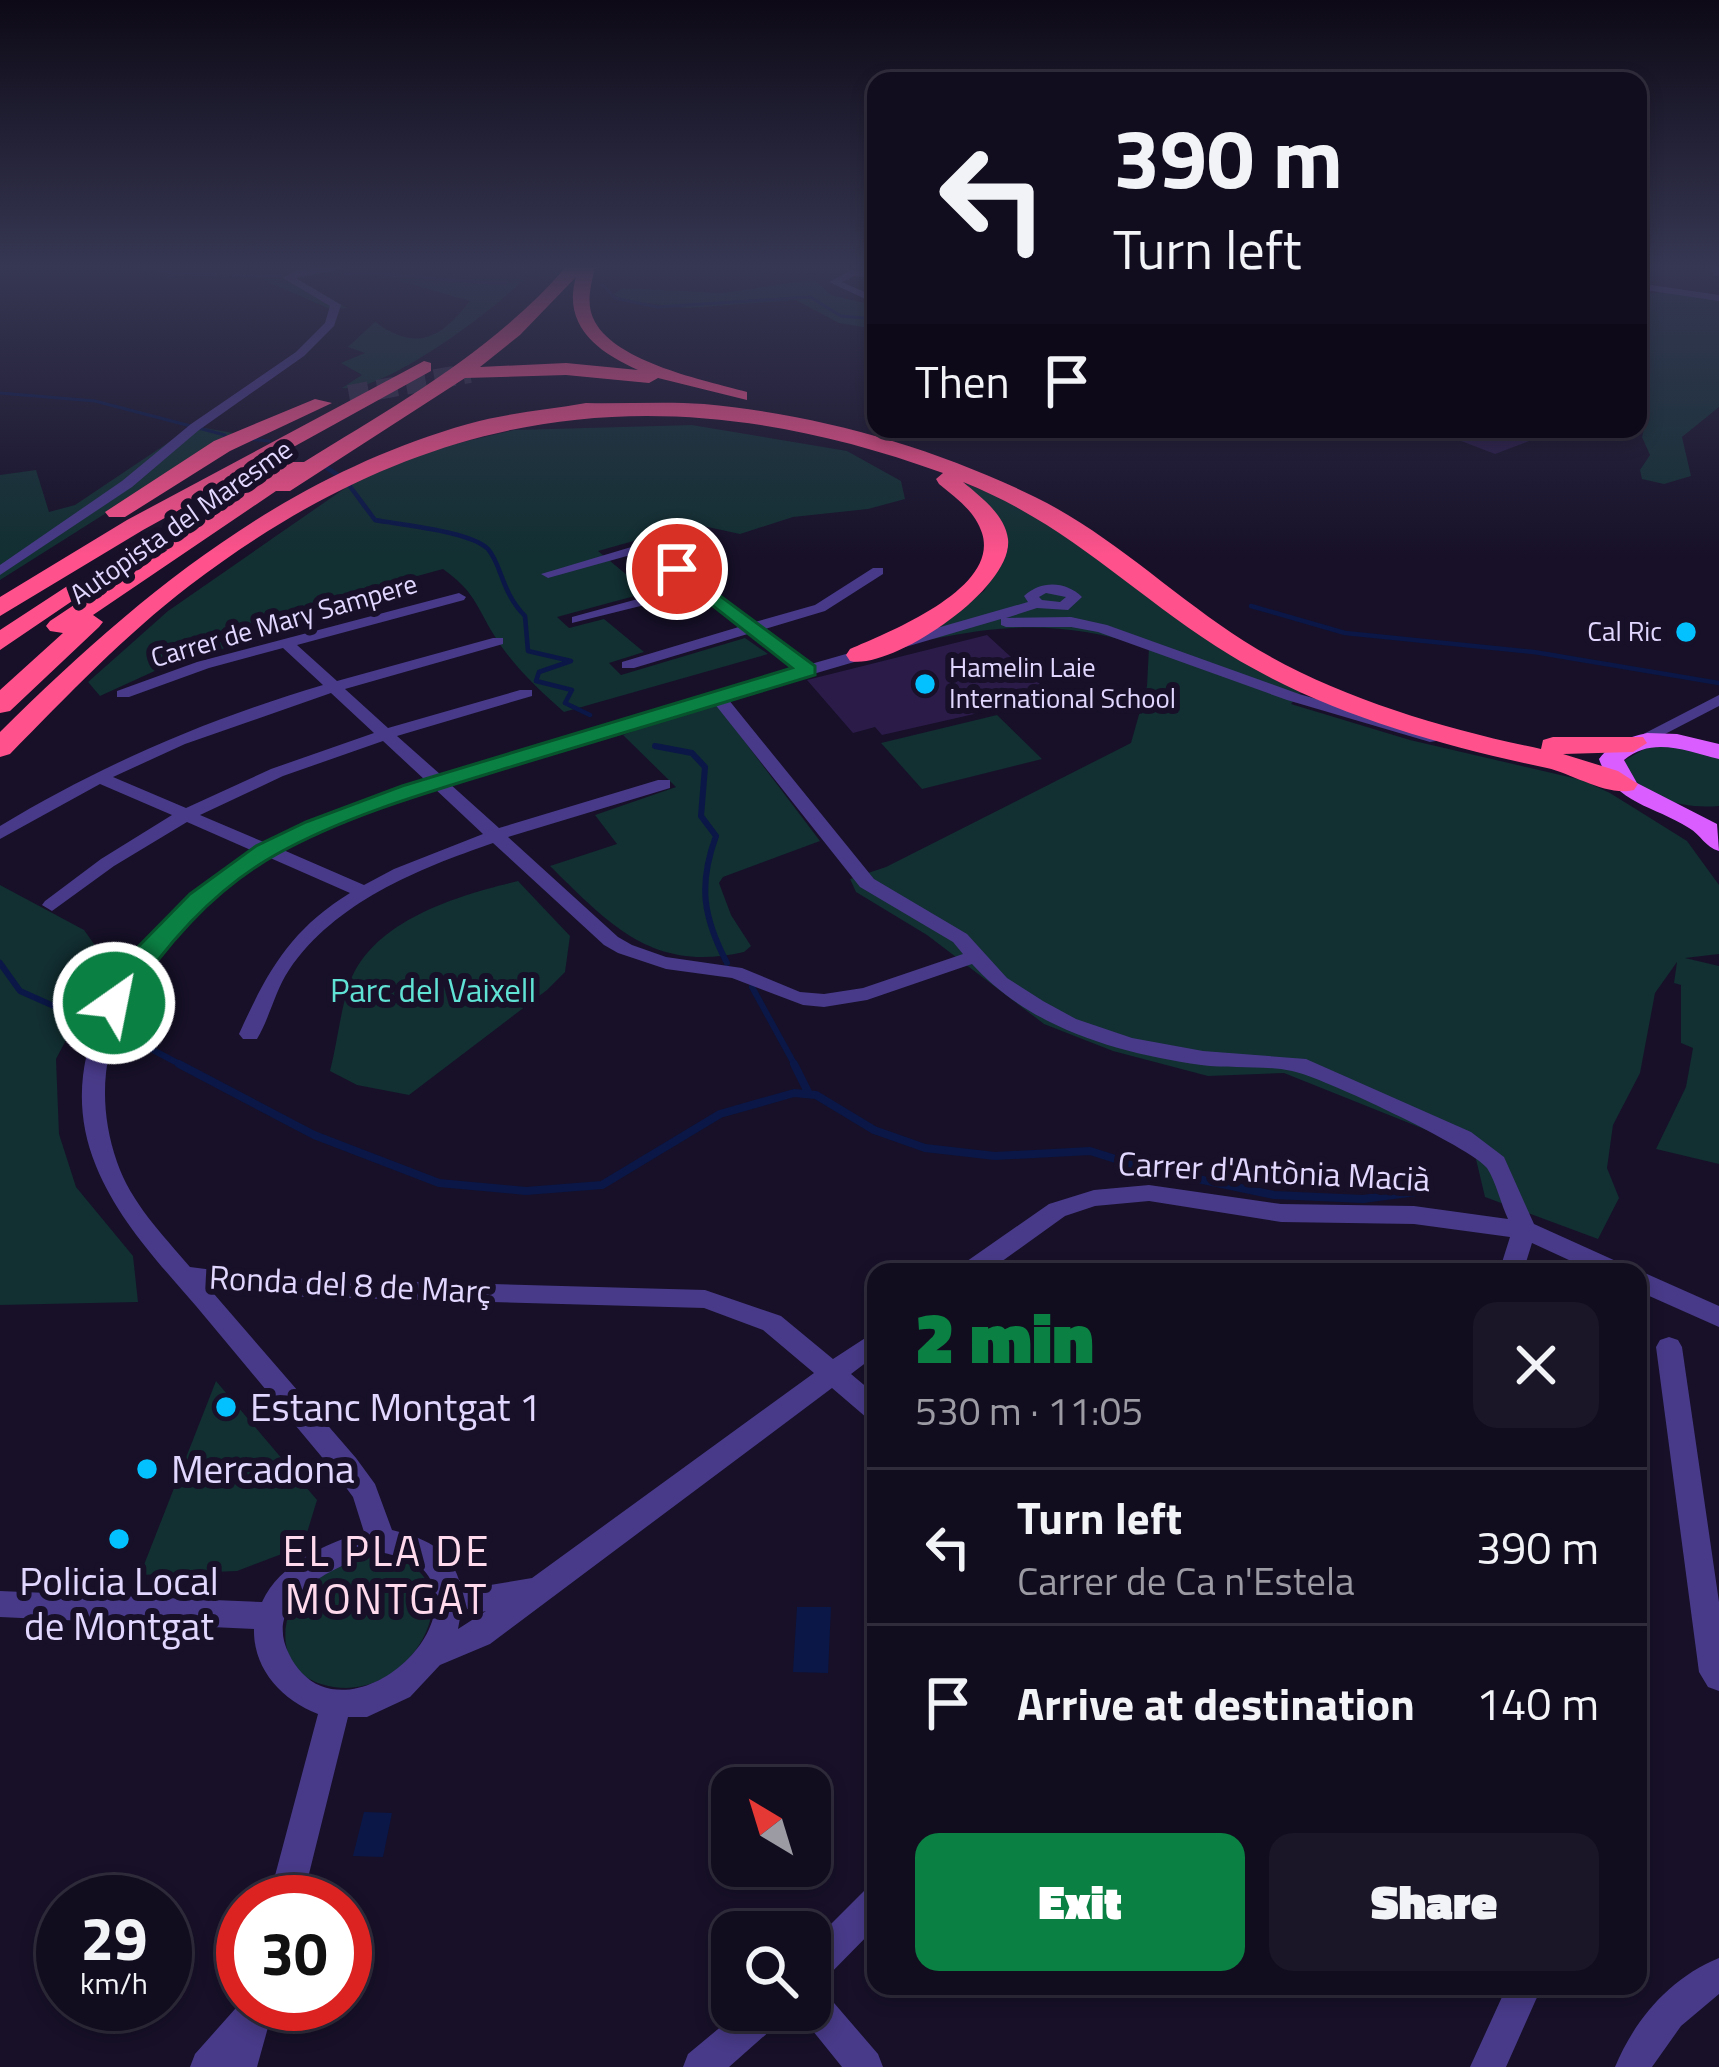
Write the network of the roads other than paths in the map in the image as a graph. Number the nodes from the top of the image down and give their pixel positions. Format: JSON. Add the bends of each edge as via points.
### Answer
{"nodes":[{"id":1,"x":284,"y":363,"type":"edge"},
{"id":2,"x":429,"y":363,"type":"edge"},
{"id":3,"x":429,"y":363,"type":"edge"},
{"id":4,"x":461,"y":363,"type":"edge"},
{"id":5,"x":463,"y":363,"type":"edge"},
{"id":6,"x":644,"y":363,"type":"edge"},
{"id":7,"x":470,"y":373,"type":"tunnel mouth"},
{"id":8,"x":349,"y":395,"type":"tunnel mouth"},
{"id":9,"x":735,"y":395,"type":"junction"},
{"id":10,"x":867,"y":434,"type":"edge"},
{"id":11,"x":881,"y":438,"type":"edge"},
{"id":12,"x":880,"y":446,"type":"junction"},
{"id":13,"x":696,"y":533,"type":"dead end"},
{"id":14,"x":646,"y":546,"type":"junction"},
{"id":15,"x":0,"y":571,"type":"edge"},
{"id":16,"x":878,"y":571,"type":"dead end"},
{"id":17,"x":548,"y":574,"type":"dead end"},
{"id":18,"x":699,"y":586,"type":"junction"},
{"id":19,"x":459,"y":597,"type":"dead end"},
{"id":20,"x":3,"y":602,"type":"edge"},
{"id":21,"x":1036,"y":604,"type":"dead end"},
{"id":22,"x":577,"y":620,"type":"dead end"},
{"id":23,"x":754,"y":629,"type":"junction"},
{"id":24,"x":923,"y":638,"type":"junction"},
{"id":25,"x":498,"y":641,"type":"dead end"},
{"id":26,"x":0,"y":642,"type":"edge"},
{"id":27,"x":286,"y":643,"type":"junction"},
{"id":28,"x":859,"y":655,"type":"junction"},
{"id":29,"x":628,"y":665,"type":"dead end"},
{"id":30,"x":808,"y":670,"type":"junction"},
{"id":31,"x":0,"y":674,"type":"edge"},
{"id":32,"x":333,"y":686,"type":"junction"},
{"id":33,"x":526,"y":693,"type":"dead end"},
{"id":34,"x":123,"y":694,"type":"dead end"},
{"id":35,"x":718,"y":697,"type":"junction"},
{"id":36,"x":1719,"y":700,"type":"edge"},
{"id":37,"x":0,"y":705,"type":"edge"},
{"id":38,"x":387,"y":734,"type":"junction"},
{"id":39,"x":1674,"y":737,"type":"junction"},
{"id":40,"x":1719,"y":741,"type":"edge"},
{"id":41,"x":1634,"y":743,"type":"junction"},
{"id":42,"x":0,"y":748,"type":"edge"},
{"id":43,"x":1719,"y":752,"type":"edge"},
{"id":44,"x":1550,"y":760,"type":"junction"},
{"id":45,"x":96,"y":776,"type":"junction"},
{"id":46,"x":440,"y":782,"type":"junction"},
{"id":47,"x":664,"y":784,"type":"dead end"},
{"id":48,"x":1623,"y":784,"type":"junction"},
{"id":49,"x":1676,"y":811,"type":"junction"},
{"id":50,"x":181,"y":814,"type":"junction"},
{"id":51,"x":1719,"y":814,"type":"edge"},
{"id":52,"x":0,"y":834,"type":"edge"},
{"id":53,"x":499,"y":836,"type":"junction"},
{"id":54,"x":1719,"y":842,"type":"edge"},
{"id":55,"x":265,"y":851,"type":"junction"},
{"id":56,"x":364,"y":892,"type":"junction"},
{"id":57,"x":52,"y":905,"type":"dead end"},
{"id":58,"x":973,"y":957,"type":"junction"},
{"id":59,"x":250,"y":1034,"type":"dead end"},
{"id":60,"x":1524,"y":1230,"type":"junction"},
{"id":61,"x":981,"y":1263,"type":"edge"},
{"id":62,"x":1514,"y":1263,"type":"edge"},
{"id":63,"x":1598,"y":1263,"type":"edge"},
{"id":64,"x":184,"y":1275,"type":"junction"},
{"id":65,"x":1647,"y":1285,"type":"edge"},
{"id":66,"x":1719,"y":1317,"type":"edge"},
{"id":67,"x":1669,"y":1347,"type":"dead end"},
{"id":68,"x":867,"y":1348,"type":"edge"},
{"id":69,"x":833,"y":1373,"type":"junction"},
{"id":70,"x":867,"y":1402,"type":"edge"},
{"id":71,"x":381,"y":1540,"type":"junction"},
{"id":72,"x":552,"y":1580,"type":"junction"},
{"id":73,"x":448,"y":1589,"type":"junction"},
{"id":74,"x":0,"y":1604,"type":"edge"},
{"id":75,"x":270,"y":1616,"type":"junction"},
{"id":76,"x":434,"y":1654,"type":"junction"},
{"id":77,"x":1719,"y":1677,"type":"edge"},
{"id":78,"x":336,"y":1705,"type":"junction"},
{"id":79,"x":292,"y":1875,"type":"edge"},
{"id":80,"x":867,"y":1912,"type":"edge"},
{"id":81,"x":831,"y":1949,"type":"edge"},
{"id":82,"x":1719,"y":1975,"type":"edge"},
{"id":83,"x":1521,"y":1995,"type":"edge"},
{"id":84,"x":831,"y":2026,"type":"edge"},
{"id":85,"x":237,"y":2031,"type":"edge"},
{"id":86,"x":249,"y":2031,"type":"edge"},
{"id":87,"x":743,"y":2031,"type":"edge"},
{"id":88,"x":208,"y":2067,"type":"edge"},
{"id":89,"x":239,"y":2067,"type":"edge"},
{"id":90,"x":701,"y":2067,"type":"edge"},
{"id":91,"x":865,"y":2067,"type":"edge"},
{"id":92,"x":1488,"y":2067,"type":"edge"},
{"id":93,"x":1633,"y":2067,"type":"edge"}],
"edges":[{"from":1,"to":15,"type":"street"},
{"from":2,"to":20,"type":"highway","name":"Autopista del Maresme"},
{"from":3,"to":26,"type":"highway","name":"Autopista del Maresme","via":[[114,560]]},
{"from":4,"to":31,"type":"highway","via":[[161,554]]},
{"from":5,"to":37,"type":"highway","name":"Autopista del Maresme","via":[[192,545]]},
{"from":6,"to":9,"type":"highway"},
{"from":7,"to":9,"type":"highway","via":[[619,373]]},
{"from":8,"to":20,"type":"highway","via":[[194,461]]},
{"from":9,"to":10,"type":"highway"},
{"from":11,"to":41,"type":"highway","via":[[1048,501],[1129,550],[1255,645],[1357,692],[1529,742]]},
{"from":12,"to":28,"type":"highway","via":[[972,498],[988,516],[997,548],[987,577],[962,603]]},
{"from":12,"to":42,"type":"highway","via":[[750,414],[646,405],[536,413],[431,438],[351,472],[221,550],[85,659]]},
{"from":12,"to":44,"type":"highway","via":[[1052,514],[1218,635],[1285,673],[1400,719]]},
{"from":13,"to":14,"type":"street"},
{"from":14,"to":17,"type":"street"},
{"from":14,"to":18,"type":"street"},
{"from":16,"to":23,"type":"street","via":[[820,608]]},
{"from":18,"to":22,"type":"street"},
{"from":18,"to":23,"type":"street"},
{"from":19,"to":27,"type":"street","name":"Carrer de Mary Sampere"},
{"from":21,"to":24,"type":"street","name":"Ronda del 8 de Març"},
{"from":23,"to":29,"type":"street"},
{"from":23,"to":30,"type":"street"},
{"from":24,"to":28,"type":"street","name":"Ronda del 8 de Març"},
{"from":24,"to":44,"type":"street","via":[[988,624],[1071,622],[1378,724]]},
{"from":25,"to":32,"type":"street"},
{"from":27,"to":32,"type":"street"},
{"from":27,"to":34,"type":"street","name":"Carrer de Mary Sampere"},
{"from":28,"to":30,"type":"street","name":"Ronda del 8 de Març"},
{"from":30,"to":35,"type":"street","name":"Ronda del 8 de Març"},
{"from":32,"to":38,"type":"street"},
{"from":32,"to":45,"type":"street","via":[[204,728]]},
{"from":33,"to":38,"type":"street"},
{"from":35,"to":46,"type":"street","name":"Ronda del 8 de Març"},
{"from":35,"to":58,"type":"street","via":[[856,873],[960,938]]},
{"from":36,"to":39,"type":"street"},
{"from":38,"to":46,"type":"street"},
{"from":38,"to":50,"type":"street","via":[[316,755]]},
{"from":39,"to":40,"type":"main road"},
{"from":39,"to":41,"type":"main road"},
{"from":39,"to":43,"type":"main road"},
{"from":41,"to":48,"type":"main road","via":[[1611,759]]},
{"from":44,"to":48,"type":"highway"},
{"from":45,"to":50,"type":"street"},
{"from":45,"to":52,"type":"street"},
{"from":46,"to":53,"type":"street"},
{"from":46,"to":55,"type":"street","name":"Ronda del 8 de Març"},
{"from":47,"to":53,"type":"street"},
{"from":48,"to":49,"type":"main road"},
{"from":49,"to":51,"type":"main road"},
{"from":49,"to":54,"type":"main road","via":[[1711,828]]},
{"from":50,"to":55,"type":"street"},
{"from":50,"to":57,"type":"street"},
{"from":53,"to":56,"type":"street"},
{"from":53,"to":58,"type":"street","via":[[611,941],[673,968],[731,971],[793,996],[827,1000]]},
{"from":55,"to":56,"type":"street"},
{"from":55,"to":64,"type":"street","name":"Ronda del 8 de Març","via":[[198,900],[146,953],[114,1003],[95,1058],[98,1149],[134,1217]]},
{"from":56,"to":59,"type":"street","via":[[326,917],[282,964]]},
{"from":58,"to":60,"type":"street","via":[[1069,1024],[1172,1053],[1298,1064],[1463,1137],[1496,1163]]},
{"from":60,"to":61,"type":"street","name":"Carrer d'Antònia Macià","via":[[1130,1194],[1057,1210]]},
{"from":60,"to":62,"type":"street"},
{"from":60,"to":63,"type":"street","name":"Carrer d'Antònia Macià"},
{"from":64,"to":69,"type":"street","name":"Ronda del 8 de Març","via":[[276,1287],[688,1297],[772,1323]]},
{"from":64,"to":71,"type":"street","via":[[346,1466],[365,1492]]},
{"from":65,"to":66,"type":"street"},
{"from":67,"to":77,"type":"street"},
{"from":68,"to":69,"type":"street"},
{"from":69,"to":70,"type":"street","name":"Ronda del 8 de Març"},
{"from":69,"to":72,"type":"street"},
{"from":71,"to":73,"type":"street","via":[[414,1546]]},
{"from":71,"to":75,"type":"street","via":[[322,1559],[296,1577]]},
{"from":72,"to":73,"type":"street","via":[[500,1599]]},
{"from":72,"to":76,"type":"street","via":[[479,1634]]},
{"from":73,"to":76,"type":"street","via":[[447,1631]]},
{"from":74,"to":75,"type":"street"},
{"from":75,"to":78,"type":"street","via":[[268,1640],[291,1685]]},
{"from":76,"to":78,"type":"street","via":[[390,1690]]},
{"from":78,"to":79,"type":"street"},
{"from":80,"to":81,"type":"street"},
{"from":82,"to":93,"type":"street","via":[[1663,2020]]},
{"from":83,"to":92,"type":"street"},
{"from":84,"to":91,"type":"street"},
{"from":85,"to":88,"type":"street"},
{"from":86,"to":89,"type":"street"},
{"from":87,"to":90,"type":"street"}]}
